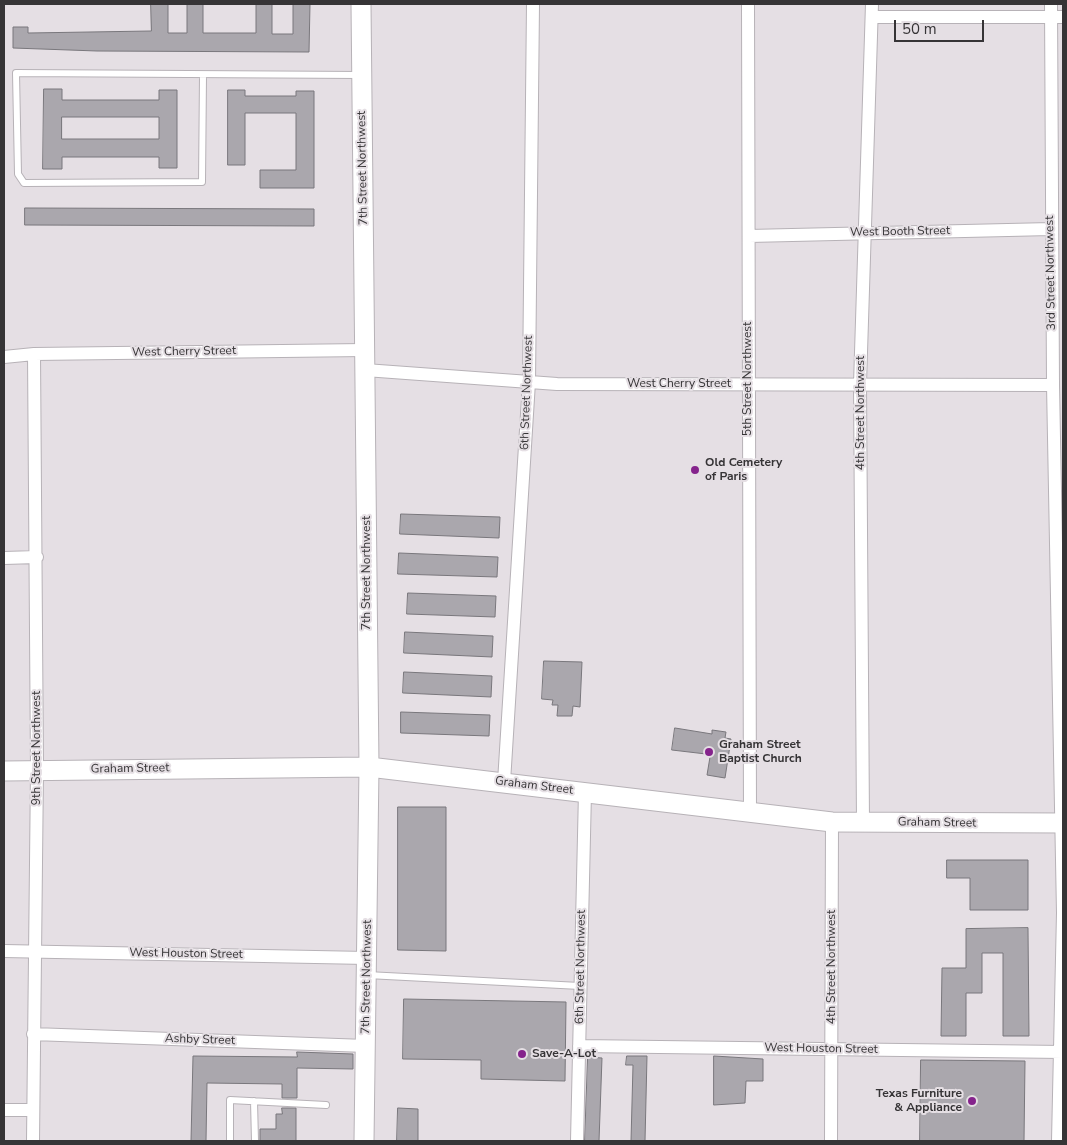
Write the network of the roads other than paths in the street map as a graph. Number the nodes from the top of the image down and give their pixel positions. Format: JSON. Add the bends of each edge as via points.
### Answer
{"nodes":[{"id":1,"x":361,"y":4,"type":"edge"},
{"id":2,"x":533,"y":4,"type":"edge"},
{"id":3,"x":748,"y":4,"type":"edge"},
{"id":4,"x":872,"y":10,"type":"edge"},
{"id":5,"x":1050,"y":10,"type":"edge"},
{"id":6,"x":1063,"y":16,"type":"edge"},
{"id":7,"x":362,"y":75,"type":"junction"},
{"id":8,"x":203,"y":76,"type":"junction"},
{"id":9,"x":1051,"y":229,"type":"junction"},
{"id":10,"x":864,"y":232,"type":"junction"},
{"id":11,"x":749,"y":236,"type":"junction"},
{"id":12,"x":365,"y":350,"type":"junction"},
{"id":13,"x":34,"y":354,"type":"junction"},
{"id":14,"x":4,"y":357,"type":"edge"},
{"id":15,"x":366,"y":370,"type":"junction"},
{"id":16,"x":529,"y":382,"type":"junction"},
{"id":17,"x":747,"y":384,"type":"junction"},
{"id":18,"x":860,"y":384,"type":"junction"},
{"id":19,"x":1053,"y":385,"type":"junction"},
{"id":20,"x":1059,"y":488,"type":"edge"},
{"id":21,"x":37,"y":557,"type":"junction"},
{"id":22,"x":4,"y":558,"type":"edge"},
{"id":23,"x":1062,"y":743,"type":"edge"},
{"id":24,"x":369,"y":767,"type":"junction"},
{"id":25,"x":4,"y":770,"type":"edge"},
{"id":26,"x":37,"y":770,"type":"junction"},
{"id":27,"x":504,"y":782,"type":"junction"},
{"id":28,"x":585,"y":792,"type":"junction"},
{"id":29,"x":750,"y":814,"type":"junction"},
{"id":30,"x":832,"y":822,"type":"junction"},
{"id":31,"x":862,"y":822,"type":"junction"},
{"id":32,"x":1062,"y":824,"type":"edge"},
{"id":33,"x":1063,"y":913,"type":"edge"},
{"id":34,"x":4,"y":951,"type":"edge"},
{"id":35,"x":36,"y":951,"type":"junction"},
{"id":36,"x":367,"y":967,"type":"junction"},
{"id":37,"x":580,"y":986,"type":"junction"},
{"id":38,"x":33,"y":1034,"type":"junction"},
{"id":39,"x":366,"y":1046,"type":"junction"},
{"id":40,"x":579,"y":1046,"type":"junction"},
{"id":41,"x":832,"y":1049,"type":"junction"},
{"id":42,"x":1061,"y":1052,"type":"edge"},
{"id":43,"x":254,"y":1101,"type":"junction"},
{"id":44,"x":326,"y":1105,"type":"dead end"},
{"id":45,"x":4,"y":1110,"type":"edge"},
{"id":46,"x":32,"y":1110,"type":"junction"},
{"id":47,"x":33,"y":1141,"type":"edge"},
{"id":48,"x":230,"y":1141,"type":"edge"},
{"id":49,"x":255,"y":1141,"type":"edge"},
{"id":50,"x":364,"y":1141,"type":"edge"},
{"id":51,"x":577,"y":1141,"type":"edge"},
{"id":52,"x":831,"y":1141,"type":"edge"},
{"id":53,"x":1058,"y":1141,"type":"edge"}],
"edges":[{"from":1,"to":7,"type":"street","name":"7th Street Northwest"},
{"from":2,"to":16,"type":"street","name":"6th Street Northwest"},
{"from":3,"to":11,"type":"street","name":"5th Street Northwest"},
{"from":4,"to":5,"type":"street"},
{"from":4,"to":10,"type":"street","name":"4th Street Northwest"},
{"from":5,"to":6,"type":"street"},
{"from":5,"to":9,"type":"street","name":"3rd Street Northwest"},
{"from":7,"to":8,"type":"lane"},
{"from":7,"to":12,"type":"street","name":"7th Street Northwest"},
{"from":8,"to":8,"type":"lane","via":[[16,73],[18,174],[24,183],[202,182]]},
{"from":9,"to":10,"type":"street","name":"West Booth Street"},
{"from":9,"to":19,"type":"street","name":"3rd Street Northwest"},
{"from":10,"to":11,"type":"street","name":"West Booth Street"},
{"from":10,"to":18,"type":"street","name":"4th Street Northwest"},
{"from":11,"to":17,"type":"street","name":"5th Street Northwest"},
{"from":12,"to":13,"type":"street","name":"West Cherry Street"},
{"from":12,"to":15,"type":"street","name":"7th Street Northwest"},
{"from":13,"to":14,"type":"street","name":"West Cherry Street"},
{"from":13,"to":21,"type":"street","name":"9th Street Northwest"},
{"from":15,"to":16,"type":"street","name":"West Cherry Street"},
{"from":15,"to":24,"type":"street","name":"7th Street Northwest"},
{"from":16,"to":17,"type":"street","name":"West Cherry Street"},
{"from":16,"to":27,"type":"street","name":"6th Street Northwest"},
{"from":17,"to":18,"type":"street","name":"West Cherry Street"},
{"from":17,"to":29,"type":"street","name":"5th Street Northwest"},
{"from":18,"to":19,"type":"street","name":"West Cherry Street"},
{"from":18,"to":31,"type":"street","name":"4th Street Northwest"},
{"from":19,"to":20,"type":"street","name":"3rd Street Northwest"},
{"from":20,"to":23,"type":"street","name":"3rd Street Northwest"},
{"from":21,"to":22,"type":"street"},
{"from":21,"to":26,"type":"street","name":"9th Street Northwest"},
{"from":23,"to":32,"type":"street","name":"3rd Street Northwest"},
{"from":24,"to":26,"type":"street","name":"Graham Street"},
{"from":24,"to":27,"type":"street","name":"Graham Street"},
{"from":24,"to":36,"type":"street","name":"7th Street Northwest"},
{"from":25,"to":26,"type":"street","name":"Graham Street"},
{"from":26,"to":35,"type":"street","name":"9th Street Northwest"},
{"from":27,"to":28,"type":"street","name":"Graham Street"},
{"from":28,"to":29,"type":"street","name":"Graham Street"},
{"from":28,"to":37,"type":"street","name":"6th Street Northwest"},
{"from":29,"to":30,"type":"street","name":"Graham Street"},
{"from":30,"to":31,"type":"street","name":"Graham Street"},
{"from":30,"to":41,"type":"street","name":"4th Street Northwest"},
{"from":31,"to":32,"type":"street","name":"Graham Street"},
{"from":32,"to":33,"type":"street","name":"3rd Street Northwest"},
{"from":33,"to":42,"type":"street","name":"3rd Street Northwest"},
{"from":34,"to":35,"type":"street","name":"West Houston Street"},
{"from":35,"to":36,"type":"street","name":"West Houston Street"},
{"from":35,"to":38,"type":"street","name":"9th Street Northwest"},
{"from":36,"to":37,"type":"lane"},
{"from":36,"to":39,"type":"street","name":"7th Street Northwest"},
{"from":37,"to":40,"type":"street","name":"6th Street Northwest"},
{"from":38,"to":39,"type":"street","name":"Ashby Street"},
{"from":38,"to":46,"type":"street","name":"9th Street Northwest"},
{"from":39,"to":50,"type":"street","name":"7th Street Northwest"},
{"from":40,"to":41,"type":"street","name":"West Houston Street"},
{"from":40,"to":51,"type":"street","name":"6th Street Northwest"},
{"from":41,"to":42,"type":"street","name":"West Houston Street"},
{"from":41,"to":52,"type":"street","name":"4th Street Northwest"},
{"from":42,"to":53,"type":"street","name":"3rd Street Northwest"},
{"from":43,"to":44,"type":"lane"},
{"from":43,"to":48,"type":"lane","via":[[230,1100]]},
{"from":43,"to":49,"type":"lane"},
{"from":45,"to":46,"type":"street"},
{"from":46,"to":47,"type":"street","name":"9th Street Northwest"}]}
